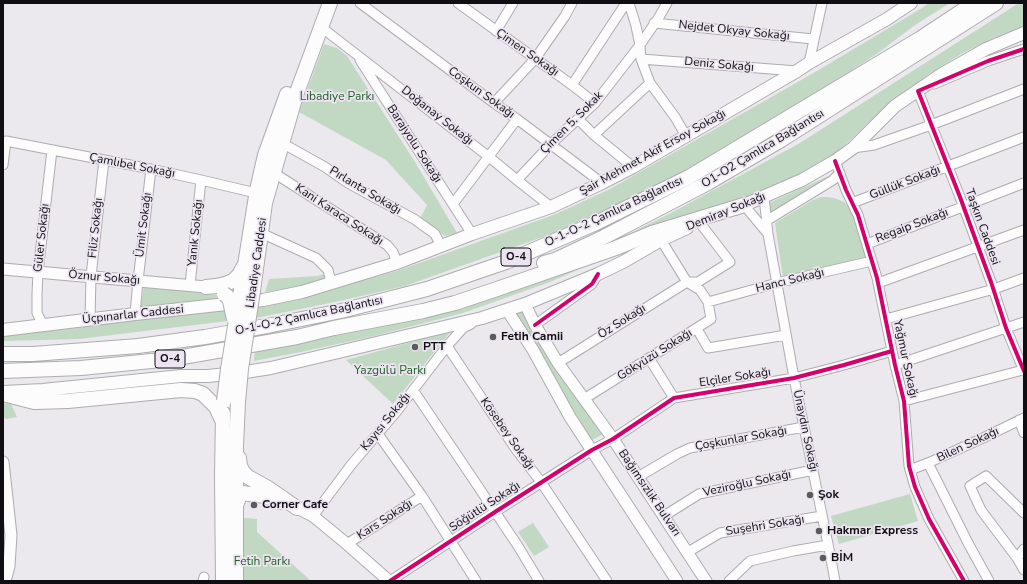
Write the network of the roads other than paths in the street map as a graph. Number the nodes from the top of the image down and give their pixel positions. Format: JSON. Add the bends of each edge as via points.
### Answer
{"nodes":[{"id":1,"x":320,"y":3,"type":"edge"},
{"id":2,"x":330,"y":3,"type":"edge"},
{"id":3,"x":360,"y":3,"type":"edge"},
{"id":4,"x":513,"y":3,"type":"edge"},
{"id":5,"x":572,"y":3,"type":"edge"},
{"id":6,"x":627,"y":3,"type":"edge"},
{"id":7,"x":667,"y":3,"type":"edge"},
{"id":8,"x":822,"y":3,"type":"edge"},
{"id":9,"x":911,"y":3,"type":"edge"},
{"id":10,"x":974,"y":3,"type":"edge"},
{"id":11,"x":996,"y":3,"type":"edge"},
{"id":12,"x":464,"y":5,"type":"edge"},
{"id":13,"x":654,"y":23,"type":"junction"},
{"id":14,"x":320,"y":27,"type":"junction"},
{"id":15,"x":496,"y":31,"type":"junction"},
{"id":16,"x":1024,"y":33,"type":"edge"},
{"id":17,"x":813,"y":39,"type":"junction"},
{"id":18,"x":640,"y":45,"type":"junction"},
{"id":19,"x":1024,"y":49,"type":"edge"},
{"id":20,"x":356,"y":54,"type":"junction"},
{"id":21,"x":535,"y":59,"type":"junction"},
{"id":22,"x":642,"y":59,"type":"junction"},
{"id":23,"x":809,"y":63,"type":"junction"},
{"id":24,"x":797,"y":71,"type":"junction"},
{"id":25,"x":650,"y":83,"type":"junction"},
{"id":26,"x":572,"y":85,"type":"junction"},
{"id":27,"x":1024,"y":89,"type":"edge"},
{"id":28,"x":918,"y":91,"type":"junction"},
{"id":29,"x":494,"y":103,"type":"junction"},
{"id":30,"x":595,"y":103,"type":"junction"},
{"id":31,"x":517,"y":119,"type":"junction"},
{"id":32,"x":578,"y":119,"type":"junction"},
{"id":33,"x":931,"y":124,"type":"junction"},
{"id":34,"x":594,"y":135,"type":"junction"},
{"id":35,"x":686,"y":136,"type":"junction"},
{"id":36,"x":1024,"y":137,"type":"edge"},
{"id":37,"x":282,"y":143,"type":"junction"},
{"id":38,"x":551,"y":144,"type":"junction"},
{"id":39,"x":852,"y":148,"type":"junction"},
{"id":40,"x":52,"y":150,"type":"junction"},
{"id":41,"x":489,"y":157,"type":"junction"},
{"id":42,"x":104,"y":160,"type":"junction"},
{"id":43,"x":835,"y":161,"type":"junction"},
{"id":44,"x":3,"y":165,"type":"edge"},
{"id":45,"x":633,"y":167,"type":"junction"},
{"id":46,"x":948,"y":167,"type":"junction"},
{"id":47,"x":151,"y":169,"type":"junction"},
{"id":48,"x":274,"y":173,"type":"junction"},
{"id":49,"x":840,"y":173,"type":"junction"},
{"id":50,"x":201,"y":180,"type":"junction"},
{"id":51,"x":517,"y":180,"type":"junction"},
{"id":52,"x":602,"y":183,"type":"junction"},
{"id":53,"x":1024,"y":183,"type":"edge"},
{"id":54,"x":256,"y":193,"type":"junction"},
{"id":55,"x":764,"y":197,"type":"junction"},
{"id":56,"x":852,"y":203,"type":"junction"},
{"id":57,"x":453,"y":204,"type":"junction"},
{"id":58,"x":744,"y":205,"type":"junction"},
{"id":59,"x":551,"y":207,"type":"junction"},
{"id":60,"x":964,"y":207,"type":"junction"},
{"id":61,"x":766,"y":221,"type":"junction"},
{"id":62,"x":700,"y":223,"type":"junction"},
{"id":63,"x":1024,"y":230,"type":"edge"},
{"id":64,"x":261,"y":233,"type":"junction"},
{"id":65,"x":472,"y":234,"type":"junction"},
{"id":66,"x":768,"y":234,"type":"junction"},
{"id":67,"x":661,"y":240,"type":"junction"},
{"id":68,"x":867,"y":244,"type":"junction"},
{"id":69,"x":441,"y":246,"type":"junction"},
{"id":70,"x":978,"y":247,"type":"junction"},
{"id":71,"x":246,"y":260,"type":"junction"},
{"id":72,"x":872,"y":261,"type":"junction"},
{"id":73,"x":397,"y":263,"type":"junction"},
{"id":74,"x":3,"y":269,"type":"edge"},
{"id":75,"x":38,"y":272,"type":"junction"},
{"id":76,"x":598,"y":274,"type":"junction"},
{"id":77,"x":91,"y":276,"type":"junction"},
{"id":78,"x":1024,"y":278,"type":"edge"},
{"id":79,"x":138,"y":281,"type":"junction"},
{"id":80,"x":687,"y":282,"type":"junction"},
{"id":81,"x":777,"y":283,"type":"junction"},
{"id":82,"x":878,"y":283,"type":"junction"},
{"id":83,"x":328,"y":284,"type":"junction"},
{"id":84,"x":190,"y":285,"type":"junction"},
{"id":85,"x":206,"y":287,"type":"junction"},
{"id":86,"x":994,"y":289,"type":"junction"},
{"id":87,"x":252,"y":294,"type":"junction"},
{"id":88,"x":708,"y":302,"type":"junction"},
{"id":89,"x":525,"y":304,"type":"junction"},
{"id":90,"x":507,"y":310,"type":"junction"},
{"id":91,"x":135,"y":314,"type":"junction"},
{"id":92,"x":482,"y":318,"type":"junction"},
{"id":93,"x":886,"y":319,"type":"junction"},
{"id":94,"x":90,"y":320,"type":"junction"},
{"id":95,"x":1024,"y":322,"type":"edge"},
{"id":96,"x":43,"y":325,"type":"junction"},
{"id":97,"x":535,"y":325,"type":"junction"},
{"id":98,"x":235,"y":327,"type":"junction"},
{"id":99,"x":334,"y":328,"type":"junction"},
{"id":100,"x":697,"y":328,"type":"junction"},
{"id":101,"x":1006,"y":328,"type":"junction"},
{"id":102,"x":3,"y":330,"type":"edge"},
{"id":103,"x":786,"y":335,"type":"junction"},
{"id":104,"x":447,"y":346,"type":"junction"},
{"id":105,"x":892,"y":351,"type":"junction"},
{"id":106,"x":3,"y":354,"type":"edge"},
{"id":107,"x":649,"y":358,"type":"junction"},
{"id":108,"x":558,"y":363,"type":"junction"},
{"id":109,"x":894,"y":365,"type":"junction"},
{"id":110,"x":1024,"y":370,"type":"edge"},
{"id":111,"x":3,"y":371,"type":"edge"},
{"id":112,"x":794,"y":378,"type":"junction"},
{"id":113,"x":413,"y":390,"type":"junction"},
{"id":114,"x":3,"y":393,"type":"edge"},
{"id":115,"x":674,"y":398,"type":"junction"},
{"id":116,"x":584,"y":399,"type":"junction"},
{"id":117,"x":231,"y":401,"type":"junction"},
{"id":118,"x":904,"y":401,"type":"junction"},
{"id":119,"x":1021,"y":419,"type":"edge"},
{"id":120,"x":223,"y":422,"type":"junction"},
{"id":121,"x":804,"y":427,"type":"junction"},
{"id":122,"x":1024,"y":433,"type":"edge"},
{"id":123,"x":378,"y":434,"type":"junction"},
{"id":124,"x":613,"y":439,"type":"junction"},
{"id":125,"x":236,"y":446,"type":"junction"},
{"id":126,"x":592,"y":450,"type":"junction"},
{"id":127,"x":3,"y":462,"type":"edge"},
{"id":128,"x":928,"y":463,"type":"junction"},
{"id":129,"x":813,"y":470,"type":"junction"},
{"id":130,"x":910,"y":470,"type":"junction"},
{"id":131,"x":638,"y":477,"type":"junction"},
{"id":132,"x":541,"y":482,"type":"junction"},
{"id":133,"x":268,"y":488,"type":"junction"},
{"id":134,"x":232,"y":489,"type":"junction"},
{"id":135,"x":422,"y":496,"type":"junction"},
{"id":136,"x":297,"y":508,"type":"junction"},
{"id":137,"x":495,"y":512,"type":"junction"},
{"id":138,"x":1024,"y":512,"type":"edge"},
{"id":139,"x":313,"y":516,"type":"junction"},
{"id":140,"x":664,"y":516,"type":"junction"},
{"id":141,"x":822,"y":516,"type":"junction"},
{"id":142,"x":450,"y":541,"type":"junction"},
{"id":143,"x":347,"y":544,"type":"junction"},
{"id":144,"x":828,"y":545,"type":"junction"},
{"id":145,"x":1024,"y":549,"type":"edge"},
{"id":146,"x":688,"y":552,"type":"junction"},
{"id":147,"x":1017,"y":558,"type":"junction"},
{"id":148,"x":6,"y":565,"type":"edge"},
{"id":149,"x":1024,"y":570,"type":"edge"},
{"id":150,"x":5,"y":581,"type":"edge"},
{"id":151,"x":223,"y":581,"type":"edge"},
{"id":152,"x":236,"y":581,"type":"edge"},
{"id":153,"x":389,"y":581,"type":"edge"},
{"id":154,"x":476,"y":581,"type":"edge"},
{"id":155,"x":539,"y":581,"type":"edge"},
{"id":156,"x":607,"y":581,"type":"edge"},
{"id":157,"x":677,"y":581,"type":"edge"},
{"id":158,"x":706,"y":581,"type":"edge"},
{"id":159,"x":729,"y":581,"type":"edge"},
{"id":160,"x":835,"y":581,"type":"edge"},
{"id":161,"x":964,"y":581,"type":"edge"},
{"id":162,"x":988,"y":581,"type":"edge"}],
"edges":[{"from":1,"to":54,"type":"main road","name":"Libadiye Caddesi","via":[[265,155]]},
{"from":2,"to":14,"type":"main road","name":"Libadiye Caddesi"},
{"from":3,"to":29,"type":"street","name":"Coşkun Sokağı"},
{"from":4,"to":15,"type":"street"},
{"from":5,"to":21,"type":"street"},
{"from":6,"to":18,"type":"street"},
{"from":6,"to":26,"type":"street"},
{"from":7,"to":13,"type":"street","name":"Çimen 5. Sokak"},
{"from":8,"to":17,"type":"street"},
{"from":9,"to":23,"type":"main road","name":"Şair Mehmet Akif Ersoy Sokağı"},
{"from":10,"to":106,"type":"main road","name":"O-1-O-2 Çamlıca Bağlantısı","number":"O-4","via":[[921,38],[689,177],[596,223],[506,262],[426,289],[341,311],[272,325],[138,346]]},
{"from":11,"to":99,"type":"main road","name":"O1-O2 Çamlıca Bağlantısı","number":"O-4","via":[[781,140],[706,184],[604,237],[554,260],[504,278],[416,306]]},
{"from":12,"to":15,"type":"street","name":"Çimen Sokağı"},
{"from":13,"to":17,"type":"street","name":"Nejdet Okyay Sokağı"},
{"from":13,"to":18,"type":"street","name":"Çimen 5. Sokak"},
{"from":14,"to":20,"type":"street","name":"Doğanay Sokağı"},
{"from":14,"to":37,"type":"main road","name":"Libadiye Caddesi"},
{"from":15,"to":21,"type":"street","name":"Çimen Sokağı"},
{"from":16,"to":28,"type":"main road","name":"Demiray Sokağı","via":[[986,49]]},
{"from":17,"to":23,"type":"street"},
{"from":18,"to":22,"type":"street"},
{"from":18,"to":30,"type":"street","name":"Çimen 5. Sokak"},
{"from":19,"to":28,"type":"street","via":[[988,61]]},
{"from":20,"to":41,"type":"street","name":"Doğanay Sokağı"},
{"from":20,"to":57,"type":"street","name":"Barajyolu Sokağı"},
{"from":21,"to":26,"type":"street","name":"Çimen Sokağı"},
{"from":21,"to":29,"type":"street"},
{"from":22,"to":24,"type":"street","name":"Deniz Sokağı"},
{"from":22,"to":25,"type":"street"},
{"from":23,"to":24,"type":"main road","name":"Şair Mehmet Akif Ersoy Sokağı"},
{"from":24,"to":35,"type":"main road","name":"Şair Mehmet Akif Ersoy Sokağı"},
{"from":25,"to":34,"type":"street"},
{"from":25,"to":35,"type":"street"},
{"from":26,"to":30,"type":"street","name":"Çimen Sokağı"},
{"from":27,"to":33,"type":"street"},
{"from":28,"to":33,"type":"street","name":"Taşkın Caddesi"},
{"from":28,"to":39,"type":"main road","name":"Demiray Sokağı","via":[[895,106]]},
{"from":29,"to":31,"type":"street","name":"Coşkun Sokağı"},
{"from":30,"to":32,"type":"street","name":"Çimen 5. Sokak"},
{"from":31,"to":38,"type":"street","name":"Coşkun Sokağı"},
{"from":31,"to":41,"type":"street"},
{"from":32,"to":34,"type":"street"},
{"from":32,"to":38,"type":"street","name":"Çimen 5. Sokak"},
{"from":33,"to":39,"type":"street","via":[[874,145]]},
{"from":33,"to":46,"type":"street","name":"Taşkın Caddesi"},
{"from":34,"to":45,"type":"street"},
{"from":35,"to":45,"type":"main road","name":"Şair Mehmet Akif Ersoy Sokağı"},
{"from":36,"to":46,"type":"street","name":"Güllük Sokağı"},
{"from":37,"to":48,"type":"main road","name":"Libadiye Caddesi"},
{"from":37,"to":69,"type":"street","name":"Pırlanta Sokağı","via":[[414,219],[435,234]]},
{"from":38,"to":51,"type":"street","name":"Çimen 5. Sokak"},
{"from":38,"to":52,"type":"street","name":"Coşkun Sokağı"},
{"from":39,"to":43,"type":"main road","name":"Demiray Sokağı"},
{"from":40,"to":42,"type":"street","name":"Çamlıbel Sokağı"},
{"from":40,"to":44,"type":"street","name":"Çamlıbel Sokağı","via":[[6,141]]},
{"from":40,"to":75,"type":"street","name":"Güler Sokağı"},
{"from":41,"to":51,"type":"street","name":"Doğanay Sokağı"},
{"from":41,"to":57,"type":"street"},
{"from":42,"to":47,"type":"street","name":"Çamlıbel Sokağı"},
{"from":42,"to":77,"type":"street","name":"Filiz Sokağı"},
{"from":43,"to":49,"type":"street","name":"Yağmur Sokağı"},
{"from":43,"to":55,"type":"main road","name":"Demiray Sokağı","via":[[802,180]]},
{"from":45,"to":52,"type":"main road","name":"Şair Mehmet Akif Ersoy Sokağı"},
{"from":46,"to":56,"type":"street","name":"Güllük Sokağı"},
{"from":46,"to":60,"type":"street","name":"Taşkın Caddesi"},
{"from":47,"to":50,"type":"street","name":"Çamlıbel Sokağı"},
{"from":47,"to":79,"type":"street","name":"Ümit Sokağı"},
{"from":48,"to":64,"type":"main road","name":"Libadiye Caddesi","via":[[265,203]]},
{"from":48,"to":73,"type":"street","name":"Kani Karaca Sokağı","via":[[387,245]]},
{"from":49,"to":56,"type":"street","name":"Yağmur Sokağı"},
{"from":49,"to":61,"type":"street","via":[[834,180]]},
{"from":50,"to":54,"type":"street","name":"Çamlıbel Sokağı"},
{"from":50,"to":84,"type":"street","name":"Yanık Sokağı"},
{"from":51,"to":59,"type":"street","name":"Doğanay Sokağı"},
{"from":52,"to":59,"type":"main road","name":"Şair Mehmet Akif Ersoy Sokağı"},
{"from":53,"to":60,"type":"street","name":"Regaip Sokağı"},
{"from":54,"to":71,"type":"main road","name":"Libadiye Caddesi"},
{"from":55,"to":58,"type":"main road","name":"Demiray Sokağı"},
{"from":55,"to":61,"type":"street","name":"Ünaydın Sokağı"},
{"from":56,"to":68,"type":"street","name":"Yağmur Sokağı"},
{"from":57,"to":65,"type":"street","name":"Barajyolu Sokağı"},
{"from":58,"to":62,"type":"main road","name":"Demiray Sokağı"},
{"from":58,"to":66,"type":"street","name":"Ünaydın Sokağı"},
{"from":58,"to":99,"type":"main road","via":[[652,233],[616,248],[455,303]]},
{"from":59,"to":65,"type":"main road","name":"Şair Mehmet Akif Ersoy Sokağı"},
{"from":60,"to":68,"type":"street","name":"Regaip Sokağı"},
{"from":60,"to":70,"type":"street","name":"Taşkın Caddesi"},
{"from":61,"to":66,"type":"street","name":"Ünaydın Sokağı"},
{"from":62,"to":67,"type":"main road","name":"Demiray Sokağı"},
{"from":62,"to":80,"type":"street","name":"Öz Sokağı","via":[[730,262],[698,282]]},
{"from":63,"to":70,"type":"street"},
{"from":64,"to":83,"type":"street","via":[[316,258],[328,270]]},
{"from":64,"to":87,"type":"main road","name":"Libadiye Caddesi"},
{"from":65,"to":69,"type":"main road","name":"Şair Mehmet Akif Ersoy Sokağı"},
{"from":66,"to":81,"type":"street","name":"Ünaydın Sokağı"},
{"from":67,"to":76,"type":"main road","name":"Demiray Sokağı"},
{"from":67,"to":80,"type":"street"},
{"from":68,"to":72,"type":"street","name":"Yağmur Sokağı"},
{"from":69,"to":73,"type":"main road","name":"Şair Mehmet Akif Ersoy Sokağı"},
{"from":70,"to":82,"type":"street"},
{"from":70,"to":86,"type":"street","name":"Taşkın Caddesi"},
{"from":71,"to":85,"type":"main road","via":[[239,275],[232,281]]},
{"from":71,"to":87,"type":"main road","name":"Libadiye Caddesi"},
{"from":72,"to":81,"type":"street","name":"Hancı Sokağı"},
{"from":72,"to":82,"type":"street","name":"Yağmur Sokağı"},
{"from":73,"to":83,"type":"main road","name":"Şair Mehmet Akif Ersoy Sokağı"},
{"from":74,"to":75,"type":"street","name":"Öznur Sokağı"},
{"from":75,"to":77,"type":"street","name":"Öznur Sokağı"},
{"from":75,"to":96,"type":"street","name":"Güler Sokağı","via":[[37,313]]},
{"from":76,"to":89,"type":"main road","name":"Demiray Sokağı"},
{"from":76,"to":97,"type":"street","via":[[592,284]]},
{"from":77,"to":79,"type":"street","name":"Öznur Sokağı"},
{"from":77,"to":94,"type":"street","name":"Filiz Sokağı"},
{"from":78,"to":86,"type":"street"},
{"from":79,"to":84,"type":"street","name":"Öznur Sokağı"},
{"from":79,"to":91,"type":"street"},
{"from":80,"to":88,"type":"street","via":[[700,290]]},
{"from":80,"to":108,"type":"street","name":"Öz Sokağı"},
{"from":81,"to":88,"type":"street","name":"Hancı Sokağı"},
{"from":81,"to":103,"type":"street","name":"Ünaydın Sokağı"},
{"from":82,"to":93,"type":"street","name":"Yağmur Sokağı"},
{"from":83,"to":87,"type":"main road","name":"Şair Mehmet Akif Ersoy Sokağı","via":[[302,292]]},
{"from":84,"to":85,"type":"street","name":"Öznur Sokağı"},
{"from":85,"to":98,"type":"main road","bridge":true,"via":[[216,289],[227,296]]},
{"from":86,"to":93,"type":"street"},
{"from":86,"to":101,"type":"street","name":"Taşkın Caddesi"},
{"from":87,"to":91,"type":"main road","name":"Üçpınarlar Caddesi"},
{"from":87,"to":98,"type":"main road","name":"Libadiye Caddesi","bridge":true},
{"from":87,"to":117,"type":"main road","name":"Libadiye Caddesi","bridge":true,"via":[[241,369]]},
{"from":88,"to":100,"type":"street","name":"Gökyüzü Sokağı","via":[[711,319]]},
{"from":89,"to":90,"type":"main road","name":"Demiray Sokağı"},
{"from":89,"to":97,"type":"street","name":"Bağımsızlık Bulvarı"},
{"from":90,"to":92,"type":"main road","name":"Demiray Sokağı"},
{"from":90,"to":126,"type":"street","name":"Bağımsızlık Bulvarı"},
{"from":91,"to":94,"type":"main road","name":"Üçpınarlar Caddesi"},
{"from":92,"to":104,"type":"street","name":"Kayısı Sokağı","via":[[463,328]]},
{"from":92,"to":114,"type":"main road","name":"Demiray Sokağı","via":[[271,368],[208,376],[181,376]]},
{"from":93,"to":105,"type":"street","name":"Yağmur Sokağı"},
{"from":94,"to":96,"type":"main road","name":"Üçpınarlar Caddesi"},
{"from":95,"to":101,"type":"street"},
{"from":96,"to":102,"type":"main road","name":"Üçpınarlar Caddesi"},
{"from":97,"to":108,"type":"street","name":"Bağımsızlık Bulvarı"},
{"from":98,"to":117,"type":"main road","name":"Libadiye Caddesi","bridge":true,"via":[[228,369]]},
{"from":99,"to":111,"type":"main road","name":"O-1-O-2 Çamlıca Bağlantısı","number":"O-4","via":[[171,359],[81,368]]},
{"from":100,"to":103,"type":"street","via":[[708,348]]},
{"from":100,"to":107,"type":"street","name":"Gökyüzü Sokağı"},
{"from":101,"to":109,"type":"street"},
{"from":101,"to":110,"type":"street","name":"Taşkın Caddesi"},
{"from":103,"to":112,"type":"street","name":"Ünaydın Sokağı"},
{"from":104,"to":113,"type":"street","name":"Kayısı Sokağı"},
{"from":104,"to":132,"type":"street","name":"Kösebey Sokağı","via":[[515,448]]},
{"from":105,"to":109,"type":"street","name":"Yağmur Sokağı"},
{"from":105,"to":112,"type":"street","name":"Elçiler Sokağı"},
{"from":107,"to":115,"type":"street"},
{"from":107,"to":116,"type":"street","name":"Gökyüzü Sokağı"},
{"from":108,"to":116,"type":"street","name":"Bağımsızlık Bulvarı"},
{"from":109,"to":118,"type":"street","name":"Yağmur Sokağı"},
{"from":110,"to":118,"type":"street"},
{"from":112,"to":115,"type":"street","name":"Elçiler Sokağı"},
{"from":112,"to":121,"type":"street","name":"Ünaydın Sokağı"},
{"from":113,"to":123,"type":"street","name":"Kayısı Sokağı"},
{"from":113,"to":137,"type":"street"},
{"from":114,"to":120,"type":"main road","via":[[34,402],[195,391],[203,394],[216,407]]},
{"from":115,"to":124,"type":"street","name":"Elçiler Sokağı"},
{"from":116,"to":124,"type":"street","name":"Bağımsızlık Bulvarı"},
{"from":117,"to":120,"type":"main road","name":"Libadiye Caddesi"},
{"from":117,"to":125,"type":"main road","name":"Libadiye Caddesi"},
{"from":118,"to":130,"type":"street","name":"Yağmur Sokağı"},
{"from":119,"to":122,"type":"street"},
{"from":119,"to":128,"type":"street","name":"Bilen Sokağı"},
{"from":120,"to":134,"type":"main road","name":"Libadiye Caddesi"},
{"from":121,"to":129,"type":"street","name":"Ünaydın Sokağı"},
{"from":121,"to":131,"type":"street","name":"Çoşkunlar Sokağı","via":[[690,448]]},
{"from":123,"to":135,"type":"street"},
{"from":123,"to":139,"type":"street","name":"Kayısı Sokağı"},
{"from":124,"to":126,"type":"street","name":"Elçiler Sokağı"},
{"from":124,"to":131,"type":"street","name":"Bağımsızlık Bulvarı"},
{"from":125,"to":133,"type":"main road","via":[[240,466],[244,472]]},
{"from":125,"to":134,"type":"main road","name":"Libadiye Caddesi"},
{"from":126,"to":132,"type":"street","name":"Söğütlü Sokağı"},
{"from":126,"to":157,"type":"street","name":"Bağımsızlık Bulvarı"},
{"from":127,"to":148,"type":"street","via":[[10,535]]},
{"from":128,"to":130,"type":"street","name":"Bilen Sokağı"},
{"from":128,"to":162,"type":"street"},
{"from":129,"to":140,"type":"street","name":"Veziroğlu Sokağı","via":[[699,494]]},
{"from":129,"to":141,"type":"street","name":"Ünaydın Sokağı"},
{"from":130,"to":161,"type":"street","name":"Yağmur Sokağı","via":[[929,519]]},
{"from":131,"to":140,"type":"street","name":"Bağımsızlık Bulvarı"},
{"from":132,"to":137,"type":"street","name":"Söğütlü Sokağı"},
{"from":132,"to":156,"type":"street","name":"Kösebey Sokağı"},
{"from":133,"to":134,"type":"main road","via":[[254,484]]},
{"from":133,"to":136,"type":"main road"},
{"from":134,"to":136,"type":"main road","via":[[264,496]]},
{"from":134,"to":151,"type":"main road","name":"Libadiye Caddesi"},
{"from":134,"to":152,"type":"main road","name":"Libadiye Caddesi"},
{"from":135,"to":142,"type":"street"},
{"from":135,"to":143,"type":"street","name":"Kars Sokağı"},
{"from":136,"to":139,"type":"street"},
{"from":137,"to":142,"type":"street","name":"Söğütlü Sokağı"},
{"from":137,"to":155,"type":"street"},
{"from":138,"to":147,"type":"street","via":[[986,476],[970,486],[980,510]]},
{"from":139,"to":143,"type":"street"},
{"from":140,"to":146,"type":"street","name":"Bağımsızlık Bulvarı"},
{"from":141,"to":144,"type":"street","name":"Ünaydın Sokağı"},
{"from":141,"to":146,"type":"street","name":"Suşehri Sokağı","via":[[720,533]]},
{"from":142,"to":153,"type":"street","name":"Söğütlü Sokağı"},
{"from":142,"to":154,"type":"street"},
{"from":143,"to":153,"type":"street"},
{"from":144,"to":159,"type":"street","via":[[750,561]]},
{"from":144,"to":160,"type":"street","name":"Ünaydın Sokağı"},
{"from":145,"to":147,"type":"street"},
{"from":146,"to":158,"type":"street","name":"Bağımsızlık Bulvarı"},
{"from":147,"to":149,"type":"street"},
{"from":148,"to":150,"type":"street"}]}
